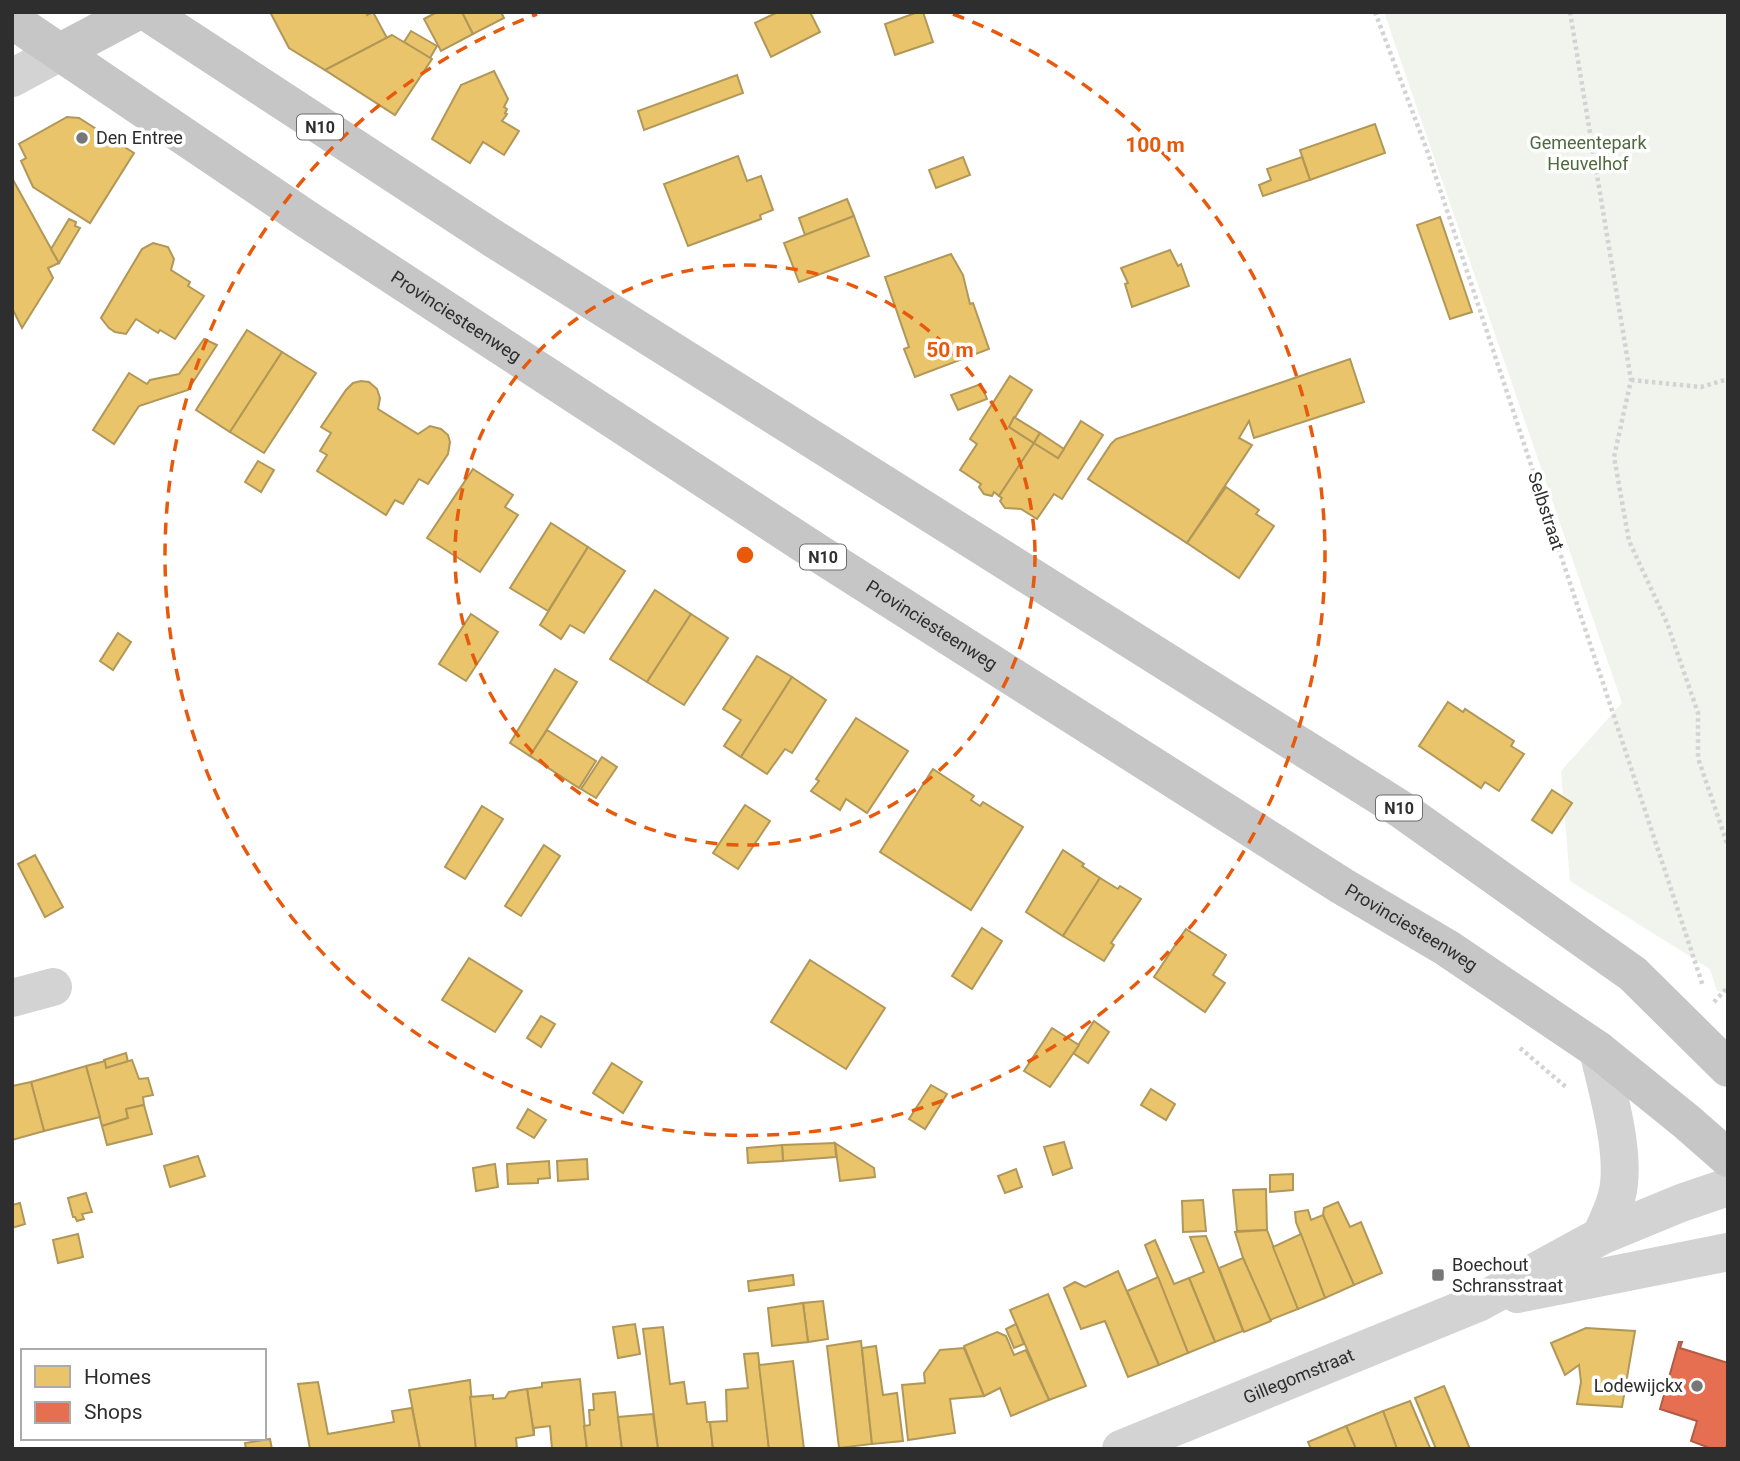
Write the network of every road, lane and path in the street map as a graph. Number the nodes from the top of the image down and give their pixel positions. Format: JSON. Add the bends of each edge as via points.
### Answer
{"nodes":[{"id":1,"x":136,"y":12,"type":"edge"},
{"id":2,"x":147,"y":12,"type":"edge"},
{"id":3,"x":1375,"y":12,"type":"edge"},
{"id":4,"x":1570,"y":12,"type":"edge"},
{"id":5,"x":12,"y":20,"type":"edge"},
{"id":6,"x":62,"y":51,"type":"junction"},
{"id":7,"x":12,"y":78,"type":"edge"},
{"id":8,"x":1728,"y":379,"type":"edge"},
{"id":9,"x":1631,"y":380,"type":"junction"},
{"id":10,"x":1728,"y":846,"type":"edge"},
{"id":11,"x":53,"y":987,"type":"dead end"},
{"id":12,"x":1703,"y":993,"type":"dead end"},
{"id":13,"x":12,"y":998,"type":"edge"},
{"id":14,"x":1598,"y":1050,"type":"junction"},
{"id":15,"x":1728,"y":1068,"type":"edge"},
{"id":16,"x":1728,"y":1158,"type":"edge"},
{"id":17,"x":1728,"y":1187,"type":"edge"},
{"id":18,"x":1601,"y":1236,"type":"junction"},
{"id":19,"x":1728,"y":1252,"type":"edge"},
{"id":20,"x":1478,"y":1303,"type":"junction"},
{"id":21,"x":1121,"y":1449,"type":"edge"}],
"edges":[{"from":1,"to":6,"type":"main road"},
{"from":2,"to":15,"type":"main road","number":"N10","via":[[494,239],[1402,810],[1633,974]]},
{"from":3,"to":12,"type":"path","name":"Selbstraat","via":[[1427,153]]},
{"from":4,"to":9,"type":"path"},
{"from":5,"to":6,"type":"main road","name":"Provinciesteenweg","number":"N10"},
{"from":6,"to":7,"type":"street"},
{"from":6,"to":14,"type":"main road","name":"Provinciesteenweg","number":"N10","via":[[320,228],[809,548],[1447,948]]},
{"from":8,"to":9,"type":"path","via":[[1701,387]]},
{"from":9,"to":10,"type":"path","via":[[1614,457],[1629,541],[1667,622],[1698,713],[1698,758]]},
{"from":11,"to":13,"type":"street"},
{"from":14,"to":16,"type":"main road","name":"Provinciesteenweg","number":"N10"},
{"from":14,"to":18,"type":"street","via":[[1619,1162],[1618,1195]]},
{"from":17,"to":18,"type":"street","name":"Gillegomstraat"},
{"from":18,"to":20,"type":"street","name":"Gillegomstraat"},
{"from":19,"to":20,"type":"street","name":"Gillegomstraat"},
{"from":20,"to":21,"type":"street","name":"Gillegomstraat"}]}
